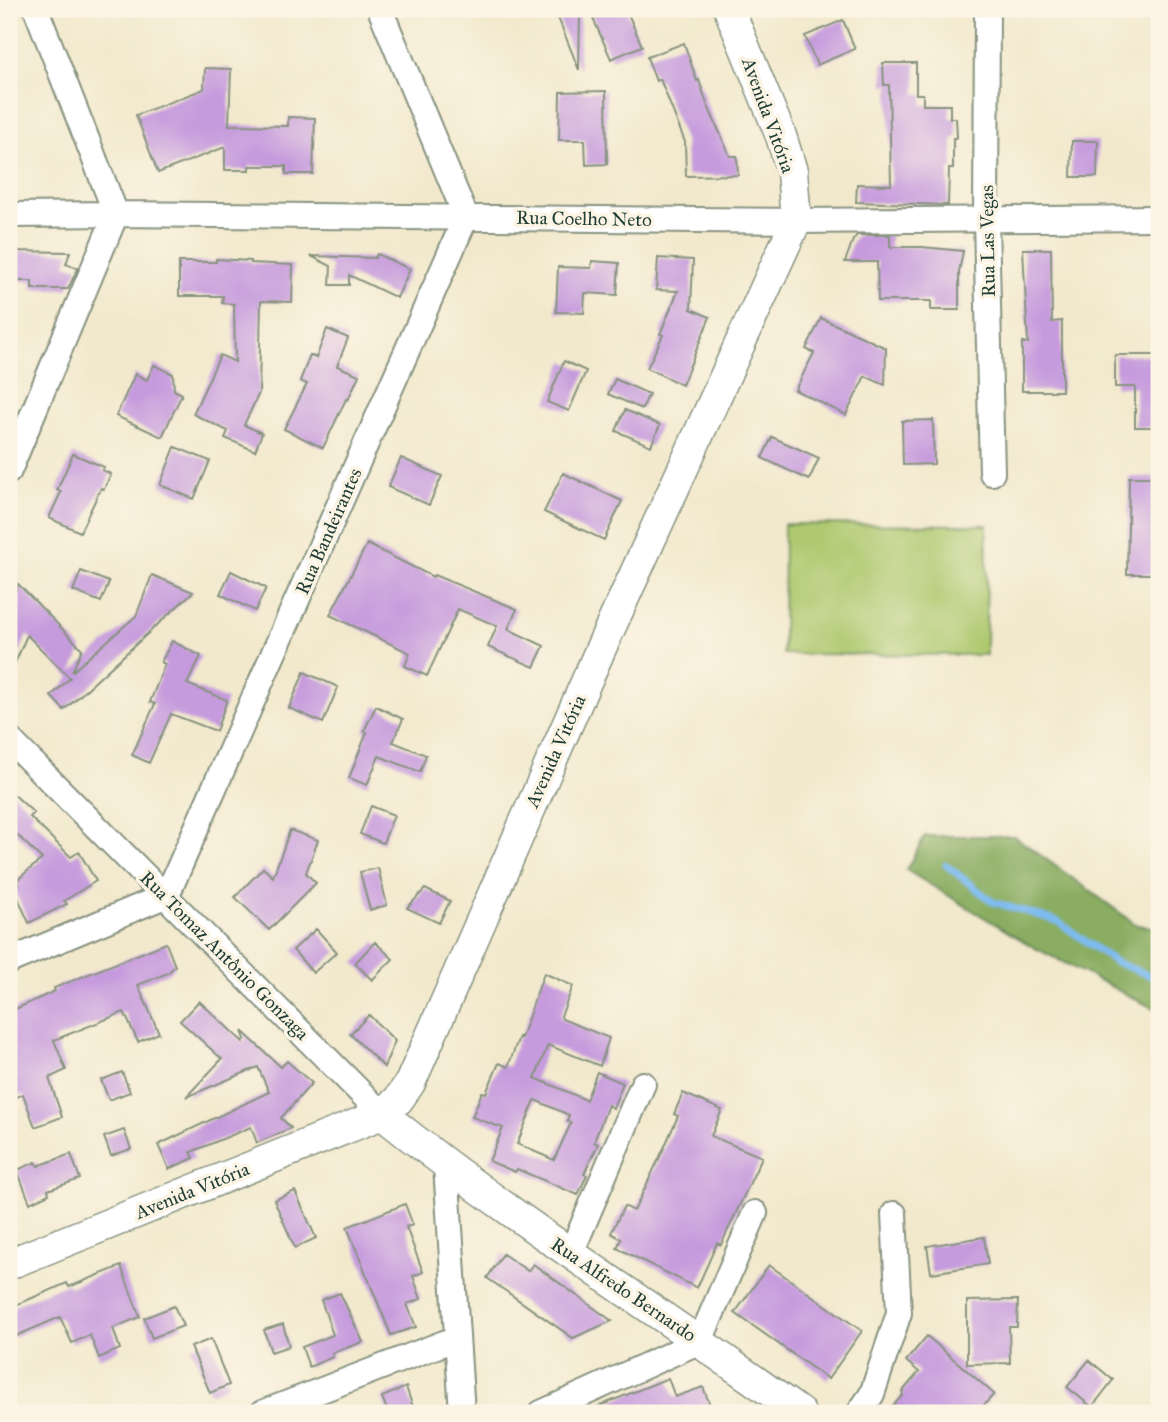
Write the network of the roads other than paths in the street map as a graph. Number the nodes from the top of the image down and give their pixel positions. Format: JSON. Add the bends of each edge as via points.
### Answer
{"nodes":[{"id":1,"x":36,"y":9,"type":"edge"},
{"id":2,"x":380,"y":9,"type":"edge"},
{"id":3,"x":729,"y":9,"type":"edge"},
{"id":4,"x":987,"y":9,"type":"edge"},
{"id":5,"x":116,"y":214,"type":"junction"},
{"id":6,"x":9,"y":215,"type":"edge"},
{"id":7,"x":466,"y":217,"type":"junction"},
{"id":8,"x":1159,"y":218,"type":"edge"},
{"id":9,"x":986,"y":220,"type":"junction"},
{"id":10,"x":796,"y":221,"type":"junction"},
{"id":11,"x":9,"y":471,"type":"edge"},
{"id":12,"x":992,"y":473,"type":"dead end"},
{"id":13,"x":9,"y":739,"type":"edge"},
{"id":14,"x":167,"y":895,"type":"junction"},
{"id":15,"x":9,"y":961,"type":"edge"},
{"id":16,"x":643,"y":1084,"type":"dead end"},
{"id":17,"x":382,"y":1114,"type":"junction"},
{"id":18,"x":446,"y":1166,"type":"junction"},
{"id":19,"x":755,"y":1213,"type":"dead end"},
{"id":20,"x":894,"y":1214,"type":"dead end"},
{"id":21,"x":571,"y":1253,"type":"junction"},
{"id":22,"x":9,"y":1264,"type":"edge"},
{"id":23,"x":457,"y":1338,"type":"junction"},
{"id":24,"x":700,"y":1340,"type":"junction"},
{"id":25,"x":262,"y":1413,"type":"edge"},
{"id":26,"x":462,"y":1413,"type":"edge"},
{"id":27,"x":541,"y":1413,"type":"edge"},
{"id":28,"x":800,"y":1413,"type":"edge"},
{"id":29,"x":859,"y":1413,"type":"edge"}],
"edges":[{"from":1,"to":5,"type":"street"},
{"from":2,"to":7,"type":"street"},
{"from":3,"to":10,"type":"street","name":"Avenida Vitória","via":[[781,136],[792,171]]},
{"from":4,"to":9,"type":"street","name":"Rua Las Vegas"},
{"from":5,"to":6,"type":"street","name":"Rua Coelho Neto"},
{"from":5,"to":7,"type":"street","name":"Rua Coelho Neto"},
{"from":5,"to":11,"type":"street"},
{"from":7,"to":10,"type":"street","name":"Rua Coelho Neto"},
{"from":7,"to":14,"type":"street","name":"Rua Bandeirantes"},
{"from":8,"to":9,"type":"street","name":"Rua Coelho Neto"},
{"from":9,"to":10,"type":"street","name":"Rua Coelho Neto"},
{"from":9,"to":12,"type":"street","name":"Rua Las Vegas"},
{"from":10,"to":17,"type":"street","name":"Avenida Vitória","via":[[410,1083]]},
{"from":13,"to":14,"type":"street","name":"Rua Tomaz Antônio Gonzaga"},
{"from":14,"to":15,"type":"street"},
{"from":14,"to":17,"type":"street","name":"Rua Tomaz Antônio Gonzaga"},
{"from":16,"to":21,"type":"street"},
{"from":17,"to":18,"type":"street","name":"Rua Tomaz Antônio Gonzaga"},
{"from":17,"to":22,"type":"street","name":"Avenida Vitória"},
{"from":18,"to":21,"type":"street","name":"Rua Alfredo Bernardo"},
{"from":18,"to":23,"type":"street"},
{"from":19,"to":24,"type":"street"},
{"from":20,"to":29,"type":"street","via":[[899,1313],[872,1394]]},
{"from":21,"to":24,"type":"street","name":"Rua Alfredo Bernardo"},
{"from":23,"to":25,"type":"street"},
{"from":23,"to":26,"type":"street"},
{"from":24,"to":27,"type":"street"},
{"from":24,"to":28,"type":"street","name":"Rua Alfredo Bernardo"}]}
